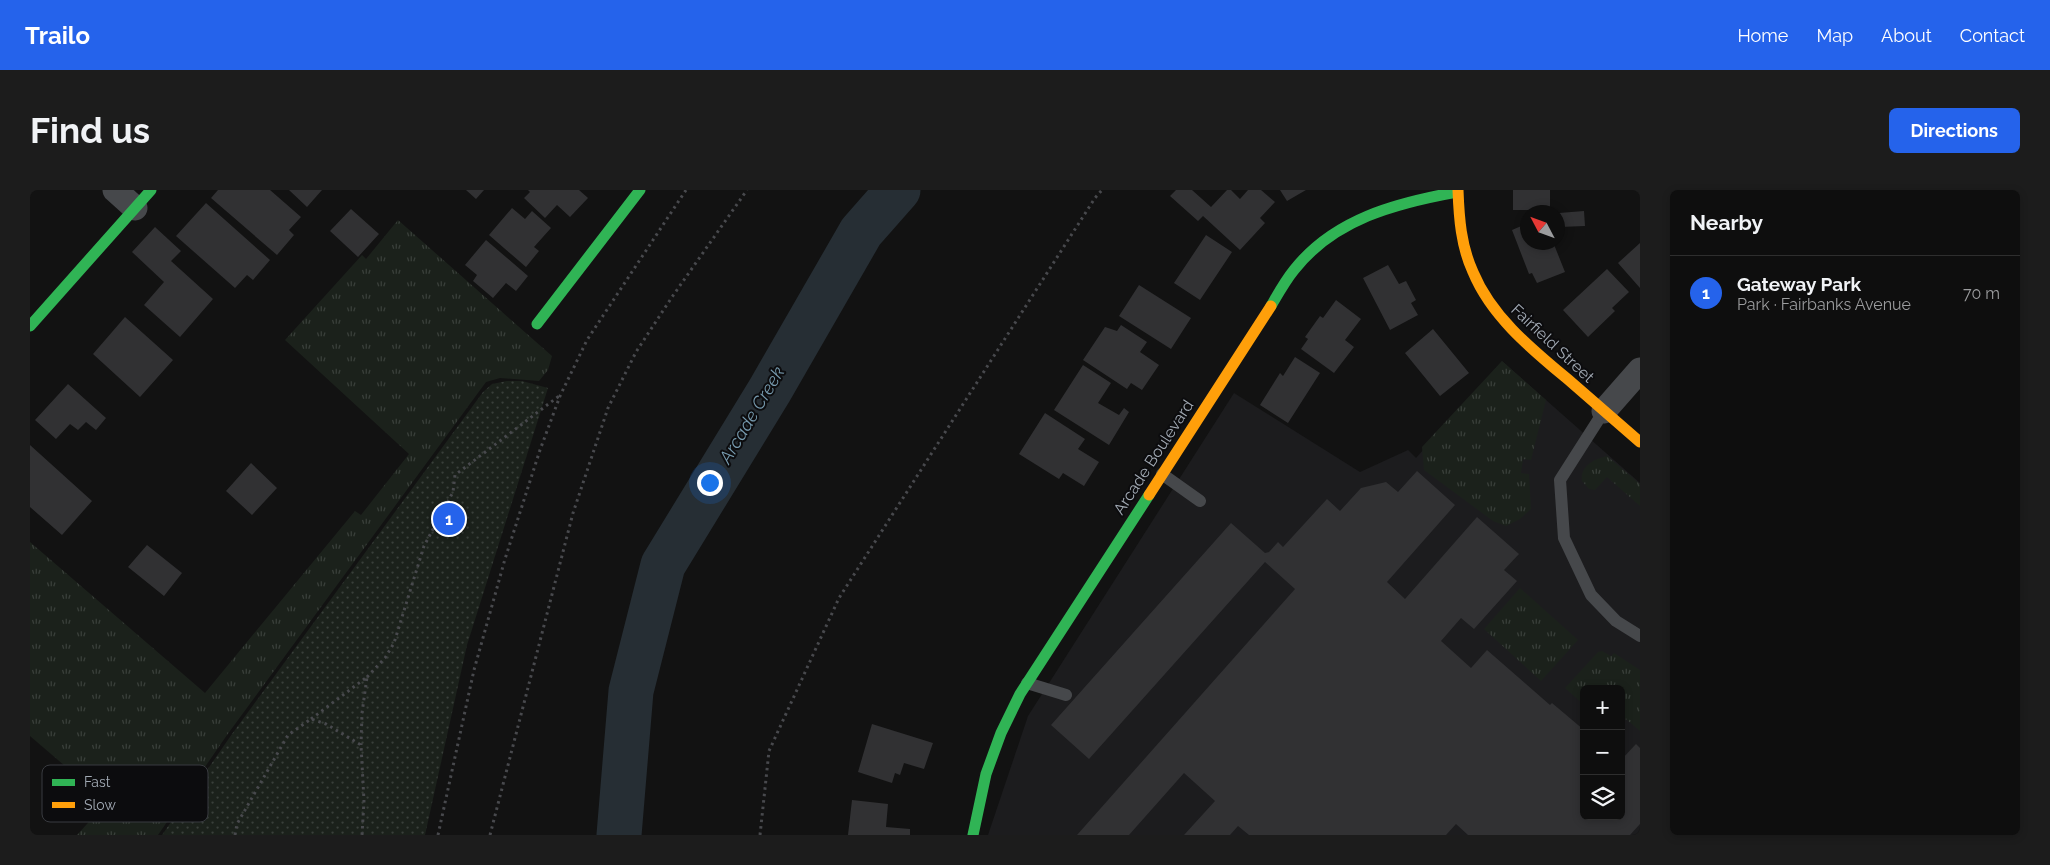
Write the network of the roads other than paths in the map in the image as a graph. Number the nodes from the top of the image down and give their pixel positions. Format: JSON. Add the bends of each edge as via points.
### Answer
{"nodes":[{"id":1,"x":115,"y":190,"type":"edge"},
{"id":2,"x":640,"y":190,"type":"edge"},
{"id":3,"x":1457,"y":191,"type":"edge"},
{"id":4,"x":143,"y":199,"type":"edge"},
{"id":5,"x":537,"y":324,"type":"dead end"},
{"id":6,"x":30,"y":326,"type":"edge"},
{"id":7,"x":1640,"y":370,"type":"edge"},
{"id":8,"x":1604,"y":411,"type":"junction"},
{"id":9,"x":1640,"y":442,"type":"edge"},
{"id":10,"x":1162,"y":474,"type":"junction"},
{"id":11,"x":1200,"y":501,"type":"dead end"},
{"id":12,"x":1640,"y":636,"type":"edge"},
{"id":13,"x":1027,"y":683,"type":"junction"},
{"id":14,"x":1066,"y":695,"type":"dead end"},
{"id":15,"x":972,"y":835,"type":"edge"}],
"edges":[{"from":1,"to":4,"type":"street"},
{"from":2,"to":5,"type":"street"},
{"from":3,"to":8,"type":"street","name":"Fairfield Street","via":[[1459,222],[1468,260],[1495,311],[1521,339]]},
{"from":3,"to":10,"type":"street","name":"Arcade Boulevard","via":[[1377,210],[1318,246],[1294,270]]},
{"from":4,"to":6,"type":"street"},
{"from":7,"to":8,"type":"street"},
{"from":8,"to":9,"type":"street","name":"Fairfield Street"},
{"from":8,"to":12,"type":"lane","via":[[1560,480],[1564,538],[1591,595],[1616,621]]},
{"from":10,"to":11,"type":"lane"},
{"from":10,"to":13,"type":"street","name":"Arcade Boulevard"},
{"from":13,"to":14,"type":"lane"},
{"from":13,"to":15,"type":"street","name":"Arcade Boulevard","via":[[1001,733],[986,774]]}]}
